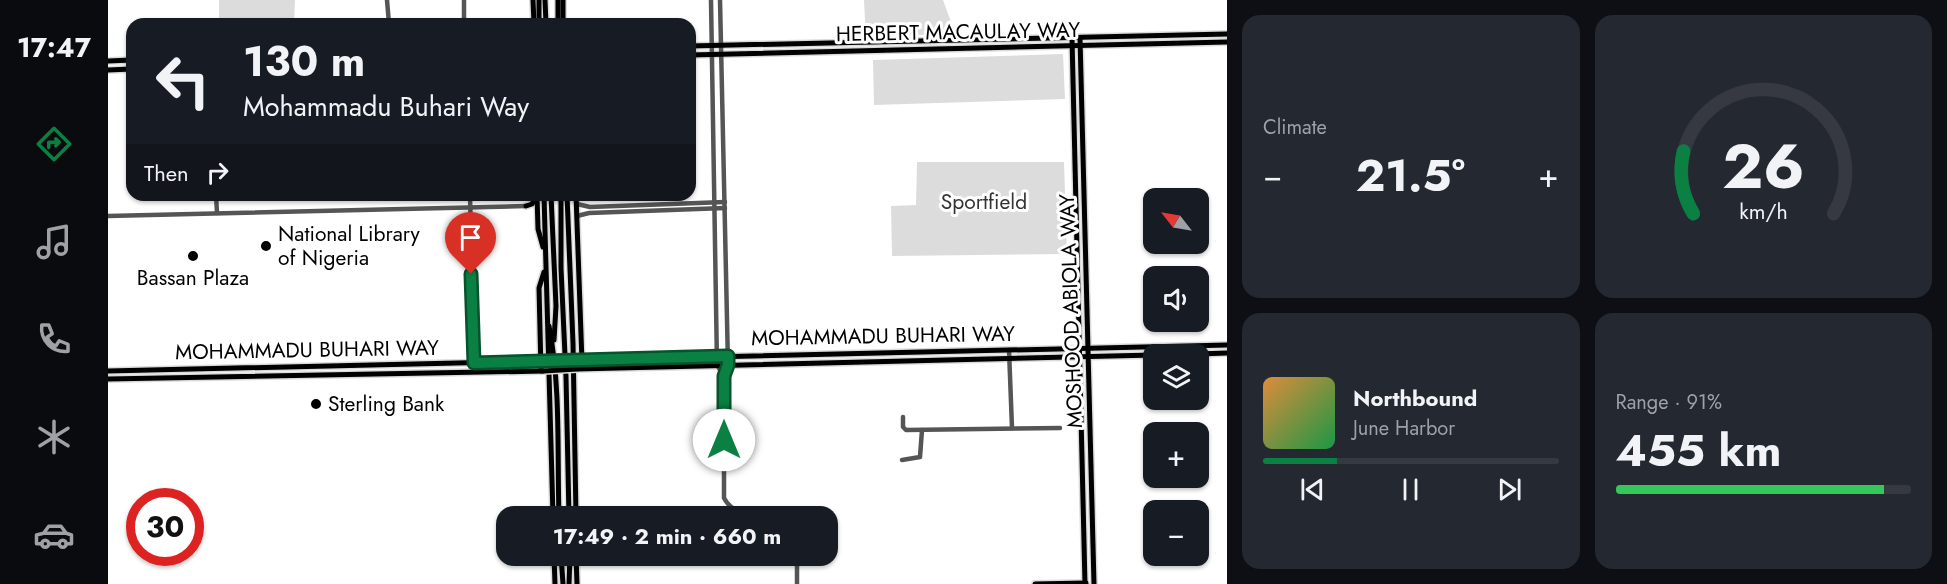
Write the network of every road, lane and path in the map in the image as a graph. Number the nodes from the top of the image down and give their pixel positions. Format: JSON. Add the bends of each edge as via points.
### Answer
{"nodes":[{"id":1,"x":387,"y":0,"type":"edge"},
{"id":2,"x":464,"y":0,"type":"edge"},
{"id":3,"x":533,"y":0,"type":"edge"},
{"id":4,"x":539,"y":0,"type":"edge"},
{"id":5,"x":545,"y":0,"type":"edge"},
{"id":6,"x":558,"y":0,"type":"edge"},
{"id":7,"x":563,"y":0,"type":"edge"},
{"id":8,"x":711,"y":0,"type":"edge"},
{"id":9,"x":720,"y":0,"type":"edge"},
{"id":10,"x":388,"y":18,"type":"edge"},
{"id":11,"x":464,"y":18,"type":"edge"},
{"id":12,"x":534,"y":18,"type":"edge"},
{"id":13,"x":539,"y":18,"type":"edge"},
{"id":14,"x":546,"y":18,"type":"edge"},
{"id":15,"x":558,"y":18,"type":"edge"},
{"id":16,"x":562,"y":18,"type":"edge"},
{"id":17,"x":1227,"y":34,"type":"edge"},
{"id":18,"x":1072,"y":38,"type":"junction"},
{"id":19,"x":1080,"y":38,"type":"junction"},
{"id":20,"x":1227,"y":42,"type":"edge"},
{"id":21,"x":696,"y":46,"type":"edge"},
{"id":22,"x":712,"y":46,"type":"junction"},
{"id":23,"x":721,"y":46,"type":"junction"},
{"id":24,"x":1072,"y":46,"type":"junction"},
{"id":25,"x":1081,"y":46,"type":"junction"},
{"id":26,"x":712,"y":54,"type":"junction"},
{"id":27,"x":721,"y":54,"type":"junction"},
{"id":28,"x":696,"y":55,"type":"edge"},
{"id":29,"x":126,"y":60,"type":"edge"},
{"id":30,"x":108,"y":61,"type":"edge"},
{"id":31,"x":126,"y":69,"type":"edge"},
{"id":32,"x":108,"y":70,"type":"edge"},
{"id":33,"x":1076,"y":189,"type":"junction"},
{"id":34,"x":1084,"y":189,"type":"junction"},
{"id":35,"x":216,"y":201,"type":"edge"},
{"id":36,"x":470,"y":201,"type":"edge"},
{"id":37,"x":534,"y":201,"type":"edge"},
{"id":38,"x":537,"y":201,"type":"edge"},
{"id":39,"x":544,"y":201,"type":"edge"},
{"id":40,"x":551,"y":201,"type":"edge"},
{"id":41,"x":561,"y":201,"type":"edge"},
{"id":42,"x":567,"y":201,"type":"edge"},
{"id":43,"x":714,"y":203,"type":"junction"},
{"id":44,"x":576,"y":204,"type":"joint"},
{"id":45,"x":725,"y":205,"type":"junction"},
{"id":46,"x":526,"y":206,"type":"junction"},
{"id":47,"x":470,"y":207,"type":"junction"},
{"id":48,"x":715,"y":209,"type":"junction"},
{"id":49,"x":217,"y":213,"type":"junction"},
{"id":50,"x":108,"y":216,"type":"edge"},
{"id":51,"x":537,"y":216,"type":"junction"},
{"id":52,"x":577,"y":216,"type":"junction"},
{"id":53,"x":545,"y":255,"type":"junction"},
{"id":54,"x":545,"y":270,"type":"junction"},
{"id":55,"x":572,"y":308,"type":"junction"},
{"id":56,"x":546,"y":310,"type":"junction"},
{"id":57,"x":564,"y":334,"type":"junction"},
{"id":58,"x":1227,"y":345,"type":"edge"},
{"id":59,"x":1078,"y":348,"type":"junction"},
{"id":60,"x":1088,"y":348,"type":"junction"},
{"id":61,"x":1010,"y":350,"type":"junction"},
{"id":62,"x":554,"y":352,"type":"junction"},
{"id":63,"x":1227,"y":353,"type":"edge"},
{"id":64,"x":1209,"y":354,"type":"edge"},
{"id":65,"x":1143,"y":355,"type":"edge"},
{"id":66,"x":717,"y":356,"type":"junction"},
{"id":67,"x":728,"y":356,"type":"junction"},
{"id":68,"x":1079,"y":356,"type":"junction"},
{"id":69,"x":1088,"y":356,"type":"junction"},
{"id":70,"x":1010,"y":358,"type":"junction"},
{"id":71,"x":580,"y":360,"type":"junction"},
{"id":72,"x":543,"y":361,"type":"junction"},
{"id":73,"x":474,"y":363,"type":"junction"},
{"id":74,"x":390,"y":365,"type":"junction"},
{"id":75,"x":717,"y":365,"type":"junction"},
{"id":76,"x":728,"y":365,"type":"junction"},
{"id":77,"x":226,"y":369,"type":"junction"},
{"id":78,"x":580,"y":369,"type":"junction"},
{"id":79,"x":108,"y":371,"type":"edge"},
{"id":80,"x":543,"y":371,"type":"junction"},
{"id":81,"x":390,"y":374,"type":"junction"},
{"id":82,"x":724,"y":376,"type":"junction"},
{"id":83,"x":225,"y":377,"type":"junction"},
{"id":84,"x":108,"y":380,"type":"edge"},
{"id":85,"x":903,"y":417,"type":"dead end"},
{"id":86,"x":1012,"y":428,"type":"junction"},
{"id":87,"x":1060,"y":428,"type":"dead end"},
{"id":88,"x":922,"y":430,"type":"junction"},
{"id":89,"x":902,"y":460,"type":"dead end"},
{"id":90,"x":553,"y":506,"type":"edge"},
{"id":91,"x":559,"y":506,"type":"edge"},
{"id":92,"x":569,"y":506,"type":"edge"},
{"id":93,"x":576,"y":506,"type":"edge"},
{"id":94,"x":729,"y":506,"type":"edge"},
{"id":95,"x":554,"y":566,"type":"edge"},
{"id":96,"x":562,"y":566,"type":"edge"},
{"id":97,"x":570,"y":566,"type":"edge"},
{"id":98,"x":576,"y":566,"type":"edge"},
{"id":99,"x":797,"y":566,"type":"edge"},
{"id":100,"x":1085,"y":583,"type":"edge"},
{"id":101,"x":1094,"y":583,"type":"edge"},
{"id":102,"x":555,"y":584,"type":"edge"},
{"id":103,"x":563,"y":584,"type":"edge"},
{"id":104,"x":569,"y":584,"type":"edge"},
{"id":105,"x":577,"y":584,"type":"edge"},
{"id":106,"x":797,"y":584,"type":"edge"},
{"id":107,"x":1035,"y":584,"type":"edge"}],
"edges":[{"from":1,"to":10,"type":"street"},
{"from":2,"to":11,"type":"street"},
{"from":3,"to":12,"type":"main road"},
{"from":4,"to":13,"type":"main road"},
{"from":5,"to":14,"type":"main road"},
{"from":6,"to":15,"type":"main road"},
{"from":7,"to":16,"type":"main road"},
{"from":8,"to":22,"type":"street"},
{"from":9,"to":23,"type":"street"},
{"from":17,"to":19,"type":"main road","name":"HERBERT MACAULAY WAY"},
{"from":18,"to":19,"type":"main road","name":"HERBERT MACAULAY WAY"},
{"from":18,"to":23,"type":"main road","name":"HERBERT MACAULAY WAY"},
{"from":18,"to":24,"type":"main road","name":"MOSHOOD ABIOLA WAY"},
{"from":19,"to":25,"type":"main road","name":"MOSHOOD ABIOLA WAY"},
{"from":20,"to":25,"type":"main road","name":"HERBERT MACAULAY WAY"},
{"from":21,"to":22,"type":"main road","name":"HERBERT MACAULAY WAY"},
{"from":22,"to":23,"type":"main road","name":"HERBERT MACAULAY WAY"},
{"from":22,"to":26,"type":"street"},
{"from":23,"to":27,"type":"street"},
{"from":24,"to":25,"type":"main road","name":"HERBERT MACAULAY WAY"},
{"from":24,"to":27,"type":"main road","name":"HERBERT MACAULAY WAY"},
{"from":24,"to":33,"type":"main road","name":"MOSHOOD ABIOLA WAY"},
{"from":25,"to":34,"type":"main road","name":"MOSHOOD ABIOLA WAY"},
{"from":26,"to":27,"type":"main road","name":"HERBERT MACAULAY WAY"},
{"from":26,"to":28,"type":"main road","name":"HERBERT MACAULAY WAY"},
{"from":26,"to":43,"type":"street"},
{"from":27,"to":45,"type":"street"},
{"from":29,"to":30,"type":"main road"},
{"from":31,"to":32,"type":"main road"},
{"from":33,"to":34,"type":"main road"},
{"from":33,"to":59,"type":"main road","name":"MOSHOOD ABIOLA WAY"},
{"from":34,"to":60,"type":"main road","name":"MOSHOOD ABIOLA WAY"},
{"from":35,"to":49,"type":"street"},
{"from":36,"to":47,"type":"street"},
{"from":37,"to":46,"type":"main road"},
{"from":38,"to":51,"type":"main road"},
{"from":39,"to":53,"type":"main road"},
{"from":40,"to":62,"type":"main road"},
{"from":41,"to":57,"type":"main road"},
{"from":42,"to":55,"type":"main road"},
{"from":43,"to":44,"type":"street","via":[[590,207]]},
{"from":43,"to":45,"type":"street"},
{"from":43,"to":48,"type":"street"},
{"from":44,"to":52,"type":"main road"},
{"from":45,"to":48,"type":"street"},
{"from":45,"to":67,"type":"street"},
{"from":46,"to":47,"type":"street"},
{"from":46,"to":51,"type":"main road"},
{"from":47,"to":49,"type":"street"},
{"from":47,"to":73,"type":"street"},
{"from":48,"to":52,"type":"street"},
{"from":48,"to":66,"type":"street"},
{"from":49,"to":50,"type":"street"},
{"from":51,"to":53,"type":"main road"},
{"from":52,"to":71,"type":"main road"},
{"from":53,"to":54,"type":"main road"},
{"from":54,"to":56,"type":"main road"},
{"from":54,"to":72,"type":"main road","via":[[538,296]]},
{"from":55,"to":57,"type":"main road"},
{"from":55,"to":93,"type":"main road"},
{"from":56,"to":62,"type":"main road"},
{"from":56,"to":90,"type":"main road"},
{"from":57,"to":92,"type":"main road"},
{"from":58,"to":60,"type":"main road","name":"MOHAMMADU BUHARI WAY"},
{"from":59,"to":60,"type":"main road","name":"MOHAMMADU BUHARI WAY"},
{"from":59,"to":61,"type":"main road","name":"MOHAMMADU BUHARI WAY"},
{"from":59,"to":68,"type":"main road","name":"MOSHOOD ABIOLA WAY"},
{"from":60,"to":69,"type":"main road","name":"MOSHOOD ABIOLA WAY"},
{"from":61,"to":67,"type":"main road","name":"MOHAMMADU BUHARI WAY"},
{"from":61,"to":70,"type":"street"},
{"from":62,"to":91,"type":"main road"},
{"from":63,"to":64,"type":"main road"},
{"from":65,"to":69,"type":"main road","name":"MOHAMMADU BUHARI WAY"},
{"from":66,"to":67,"type":"main road","name":"MOHAMMADU BUHARI WAY"},
{"from":66,"to":71,"type":"main road","name":"MOHAMMADU BUHARI WAY"},
{"from":66,"to":75,"type":"street"},
{"from":67,"to":76,"type":"street"},
{"from":68,"to":69,"type":"main road","name":"MOHAMMADU BUHARI WAY"},
{"from":68,"to":70,"type":"main road","name":"MOHAMMADU BUHARI WAY"},
{"from":68,"to":100,"type":"main road","name":"MOSHOOD ABIOLA WAY"},
{"from":69,"to":101,"type":"main road","name":"MOSHOOD ABIOLA WAY"},
{"from":70,"to":76,"type":"main road","name":"MOHAMMADU BUHARI WAY"},
{"from":70,"to":86,"type":"street"},
{"from":71,"to":72,"type":"main road","name":"MOHAMMADU BUHARI WAY","bridge":true},
{"from":71,"to":78,"type":"main road"},
{"from":72,"to":73,"type":"main road","name":"MOHAMMADU BUHARI WAY"},
{"from":72,"to":80,"type":"main road"},
{"from":73,"to":74,"type":"main road","name":"MOHAMMADU BUHARI WAY"},
{"from":74,"to":77,"type":"main road","name":"MOHAMMADU BUHARI WAY"},
{"from":74,"to":81,"type":"main road"},
{"from":75,"to":76,"type":"main road","name":"MOHAMMADU BUHARI WAY"},
{"from":75,"to":78,"type":"main road","name":"MOHAMMADU BUHARI WAY"},
{"from":75,"to":82,"type":"street"},
{"from":76,"to":82,"type":"street"},
{"from":77,"to":79,"type":"main road","name":"MOHAMMADU BUHARI WAY"},
{"from":77,"to":83,"type":"main road"},
{"from":78,"to":80,"type":"main road","name":"MOHAMMADU BUHARI WAY","bridge":true},
{"from":80,"to":81,"type":"main road","name":"MOHAMMADU BUHARI WAY"},
{"from":81,"to":83,"type":"main road","name":"MOHAMMADU BUHARI WAY"},
{"from":82,"to":94,"type":"street","via":[[724,498]]},
{"from":83,"to":84,"type":"main road","name":"MOHAMMADU BUHARI WAY"},
{"from":85,"to":88,"type":"street","via":[[904,429]]},
{"from":86,"to":87,"type":"street"},
{"from":86,"to":88,"type":"street"},
{"from":88,"to":89,"type":"street","via":[[920,457]]},
{"from":95,"to":102,"type":"main road"},
{"from":96,"to":103,"type":"main road"},
{"from":97,"to":104,"type":"main road"},
{"from":98,"to":105,"type":"main road"},
{"from":99,"to":106,"type":"street"},
{"from":100,"to":101,"type":"main road"},
{"from":100,"to":107,"type":"main road"}]}
